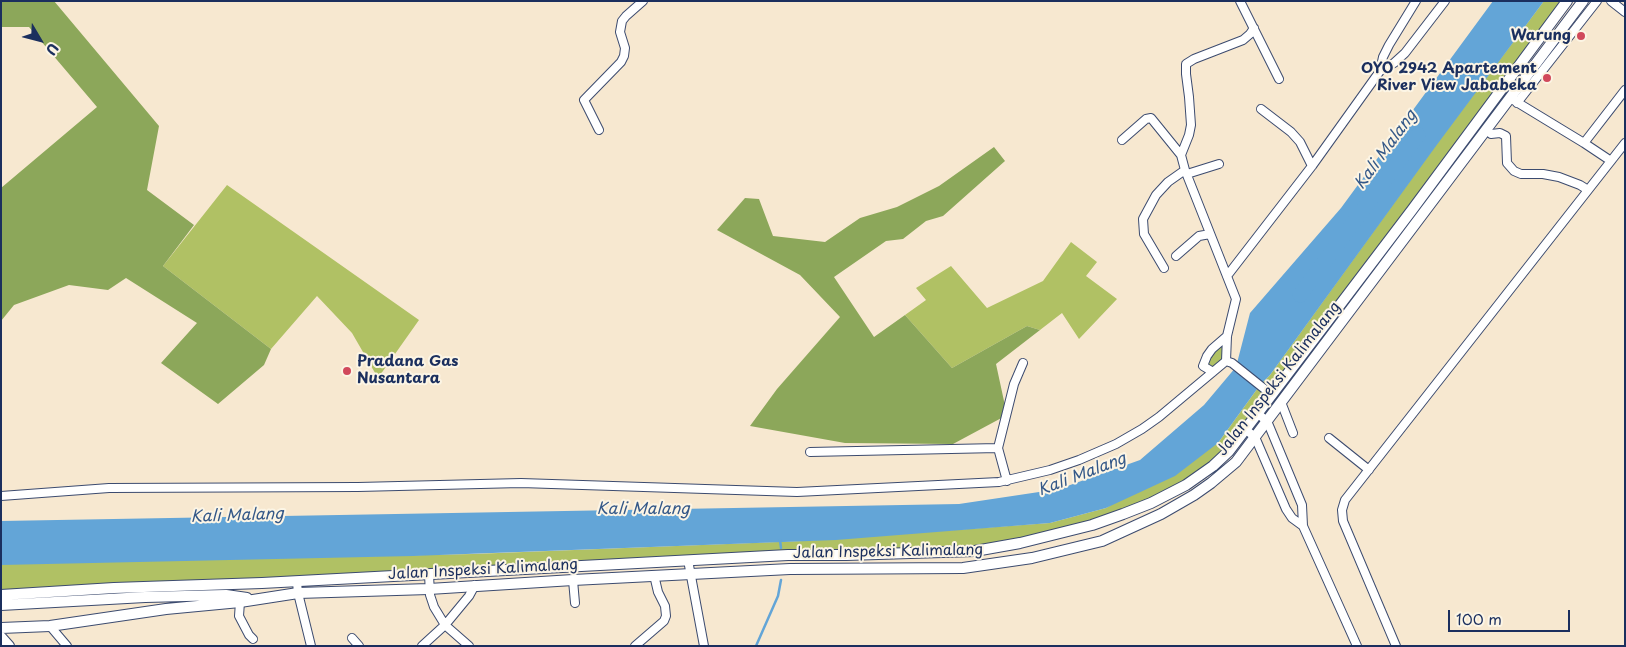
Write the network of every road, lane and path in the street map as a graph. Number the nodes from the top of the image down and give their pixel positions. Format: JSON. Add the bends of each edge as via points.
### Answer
{"nodes":[{"id":1,"x":643,"y":1,"type":"edge"},
{"id":2,"x":1240,"y":1,"type":"edge"},
{"id":3,"x":1416,"y":1,"type":"edge"},
{"id":4,"x":1446,"y":1,"type":"edge"},
{"id":5,"x":1567,"y":1,"type":"edge"},
{"id":6,"x":1583,"y":1,"type":"edge"},
{"id":7,"x":1597,"y":1,"type":"edge"},
{"id":8,"x":1611,"y":1,"type":"edge"},
{"id":9,"x":1625,"y":12,"type":"edge"},
{"id":10,"x":1254,"y":28,"type":"junction"},
{"id":11,"x":1380,"y":71,"type":"junction"},
{"id":12,"x":1280,"y":79,"type":"dead end"},
{"id":13,"x":1625,"y":90,"type":"edge"},
{"id":14,"x":1513,"y":101,"type":"junction"},
{"id":15,"x":1261,"y":109,"type":"dead end"},
{"id":16,"x":599,"y":130,"type":"dead end"},
{"id":17,"x":1486,"y":130,"type":"junction"},
{"id":18,"x":1122,"y":140,"type":"dead end"},
{"id":19,"x":1584,"y":143,"type":"junction"},
{"id":20,"x":1625,"y":143,"type":"edge"},
{"id":21,"x":1181,"y":155,"type":"junction"},
{"id":22,"x":1610,"y":161,"type":"junction"},
{"id":23,"x":1220,"y":164,"type":"dead end"},
{"id":24,"x":1312,"y":166,"type":"junction"},
{"id":25,"x":1186,"y":172,"type":"junction"},
{"id":26,"x":1588,"y":190,"type":"junction"},
{"id":27,"x":1210,"y":234,"type":"junction"},
{"id":28,"x":1176,"y":256,"type":"dead end"},
{"id":29,"x":1164,"y":268,"type":"dead end"},
{"id":30,"x":1227,"y":276,"type":"junction"},
{"id":31,"x":1227,"y":336,"type":"junction"},
{"id":32,"x":1023,"y":363,"type":"dead end"},
{"id":33,"x":1230,"y":363,"type":"junction"},
{"id":34,"x":1213,"y":372,"type":"junction"},
{"id":35,"x":1272,"y":395,"type":"junction"},
{"id":36,"x":1281,"y":402,"type":"junction"},
{"id":37,"x":1258,"y":414,"type":"junction"},
{"id":38,"x":1267,"y":421,"type":"junction"},
{"id":39,"x":1246,"y":430,"type":"junction"},
{"id":40,"x":1293,"y":433,"type":"dead end"},
{"id":41,"x":1255,"y":437,"type":"junction"},
{"id":42,"x":1329,"y":438,"type":"dead end"},
{"id":43,"x":1233,"y":446,"type":"junction"},
{"id":44,"x":998,"y":448,"type":"junction"},
{"id":45,"x":810,"y":452,"type":"dead end"},
{"id":46,"x":1243,"y":452,"type":"junction"},
{"id":47,"x":1369,"y":470,"type":"junction"},
{"id":48,"x":1007,"y":481,"type":"junction"},
{"id":49,"x":1,"y":496,"type":"edge"},
{"id":50,"x":1303,"y":526,"type":"junction"},
{"id":51,"x":991,"y":548,"type":"junction"},
{"id":52,"x":688,"y":560,"type":"junction"},
{"id":53,"x":598,"y":565,"type":"junction"},
{"id":54,"x":993,"y":565,"type":"junction"},
{"id":55,"x":521,"y":570,"type":"junction"},
{"id":56,"x":429,"y":574,"type":"junction"},
{"id":57,"x":690,"y":574,"type":"junction"},
{"id":58,"x":654,"y":576,"type":"junction"},
{"id":59,"x":599,"y":578,"type":"junction"},
{"id":60,"x":573,"y":580,"type":"junction"},
{"id":61,"x":297,"y":582,"type":"junction"},
{"id":62,"x":522,"y":582,"type":"junction"},
{"id":63,"x":262,"y":583,"type":"junction"},
{"id":64,"x":475,"y":585,"type":"junction"},
{"id":65,"x":429,"y":589,"type":"junction"},
{"id":66,"x":1,"y":594,"type":"edge"},
{"id":67,"x":298,"y":594,"type":"junction"},
{"id":68,"x":224,"y":595,"type":"junction"},
{"id":69,"x":258,"y":599,"type":"junction"},
{"id":70,"x":240,"y":602,"type":"junction"},
{"id":71,"x":575,"y":603,"type":"dead end"},
{"id":72,"x":1,"y":605,"type":"edge"},
{"id":73,"x":445,"y":624,"type":"junction"},
{"id":74,"x":50,"y":626,"type":"junction"},
{"id":75,"x":1,"y":628,"type":"edge"},
{"id":76,"x":1,"y":637,"type":"edge"},
{"id":77,"x":352,"y":638,"type":"dead end"},
{"id":78,"x":253,"y":639,"type":"dead end"},
{"id":79,"x":9,"y":646,"type":"edge"},
{"id":80,"x":67,"y":646,"type":"edge"},
{"id":81,"x":311,"y":646,"type":"edge"},
{"id":82,"x":359,"y":646,"type":"edge"},
{"id":83,"x":422,"y":646,"type":"edge"},
{"id":84,"x":469,"y":646,"type":"edge"},
{"id":85,"x":635,"y":646,"type":"edge"},
{"id":86,"x":704,"y":646,"type":"edge"},
{"id":87,"x":1357,"y":646,"type":"edge"},
{"id":88,"x":1396,"y":646,"type":"edge"}],
"edges":[{"from":1,"to":16,"type":"street","via":[[622,21],[620,32],[625,48],[620,62],[584,100]]},
{"from":2,"to":10,"type":"street"},
{"from":3,"to":11,"type":"street","via":[[1389,45]]},
{"from":4,"to":11,"type":"street","via":[[1405,53]]},
{"from":5,"to":35,"type":"main road","name":"Jalan Inspeksi Kalimalang"},
{"from":6,"to":14,"type":"main road","name":"Jalan Inspeksi Kalimalang"},
{"from":7,"to":14,"type":"street"},
{"from":8,"to":9,"type":"street"},
{"from":10,"to":12,"type":"street"},
{"from":10,"to":21,"type":"street","via":[[1243,40],[1186,64],[1191,125]]},
{"from":11,"to":24,"type":"street"},
{"from":13,"to":19,"type":"street"},
{"from":14,"to":17,"type":"main road","name":"Jalan Inspeksi Kalimalang"},
{"from":14,"to":19,"type":"street"},
{"from":15,"to":24,"type":"street","via":[[1292,132]]},
{"from":17,"to":26,"type":"street","via":[[1506,136],[1507,162],[1514,171],[1559,178]]},
{"from":17,"to":36,"type":"main road","name":"Jalan Inspeksi Kalimalang"},
{"from":18,"to":21,"type":"street","via":[[1151,118]]},
{"from":19,"to":22,"type":"street"},
{"from":20,"to":22,"type":"street"},
{"from":21,"to":25,"type":"street"},
{"from":22,"to":26,"type":"street"},
{"from":23,"to":25,"type":"street"},
{"from":24,"to":30,"type":"street"},
{"from":25,"to":27,"type":"street"},
{"from":25,"to":29,"type":"street","via":[[1168,182],[1156,195],[1143,219],[1144,234]]},
{"from":26,"to":47,"type":"street"},
{"from":27,"to":28,"type":"street","via":[[1199,236]]},
{"from":27,"to":30,"type":"street"},
{"from":30,"to":31,"type":"street","via":[[1236,299]]},
{"from":31,"to":33,"type":"street"},
{"from":31,"to":34,"type":"street","via":[[1212,348],[1203,366]]},
{"from":32,"to":44,"type":"street","via":[[1014,384]]},
{"from":33,"to":34,"type":"street"},
{"from":33,"to":35,"type":"street"},
{"from":34,"to":48,"type":"street","via":[[1159,417],[1116,444],[1050,470]]},
{"from":35,"to":37,"type":"main road","name":"Jalan Inspeksi Kalimalang"},
{"from":36,"to":38,"type":"main road","name":"Jalan Inspeksi Kalimalang"},
{"from":36,"to":40,"type":"street"},
{"from":37,"to":38,"type":"street"},
{"from":37,"to":39,"type":"main road","name":"Jalan Inspeksi Kalimalang"},
{"from":38,"to":41,"type":"main road","name":"Jalan Inspeksi Kalimalang"},
{"from":38,"to":50,"type":"street","via":[[1302,506]]},
{"from":39,"to":41,"type":"street"},
{"from":39,"to":43,"type":"main road","name":"Jalan Inspeksi Kalimalang"},
{"from":41,"to":46,"type":"main road","name":"Jalan Inspeksi Kalimalang"},
{"from":41,"to":50,"type":"street","via":[[1286,509]]},
{"from":42,"to":47,"type":"street"},
{"from":43,"to":46,"type":"main road","via":[[1241,447]]},
{"from":43,"to":51,"type":"main road","name":"Jalan Inspeksi Kalimalang","via":[[1198,477],[1151,503],[1092,525]]},
{"from":44,"to":45,"type":"street"},
{"from":44,"to":48,"type":"street"},
{"from":46,"to":54,"type":"main road","name":"Jalan Inspeksi Kalimalang","via":[[1236,462],[1194,495],[1102,541]]},
{"from":47,"to":88,"type":"street","via":[[1346,500],[1342,510],[1343,521]]},
{"from":48,"to":49,"type":"street","via":[[797,492],[521,483],[109,488]]},
{"from":50,"to":87,"type":"street"},
{"from":51,"to":52,"type":"main road","name":"Jalan Inspeksi Kalimalang","via":[[937,553]]},
{"from":51,"to":54,"type":"main road"},
{"from":52,"to":53,"type":"main road","name":"Jalan Inspeksi Kalimalang"},
{"from":52,"to":57,"type":"street"},
{"from":53,"to":55,"type":"main road","name":"Jalan Inspeksi Kalimalang"},
{"from":53,"to":59,"type":"main road"},
{"from":54,"to":57,"type":"main road","name":"Jalan Inspeksi Kalimalang"},
{"from":55,"to":56,"type":"main road","name":"Jalan Inspeksi Kalimalang"},
{"from":55,"to":62,"type":"main road"},
{"from":56,"to":61,"type":"main road","name":"Jalan Inspeksi Kalimalang"},
{"from":56,"to":65,"type":"street"},
{"from":57,"to":58,"type":"main road","name":"Jalan Inspeksi Kalimalang"},
{"from":57,"to":86,"type":"street"},
{"from":58,"to":59,"type":"main road","name":"Jalan Inspeksi Kalimalang"},
{"from":58,"to":85,"type":"street","via":[[666,616]]},
{"from":59,"to":60,"type":"main road","name":"Jalan Inspeksi Kalimalang"},
{"from":60,"to":62,"type":"main road","name":"Jalan Inspeksi Kalimalang"},
{"from":60,"to":71,"type":"street"},
{"from":61,"to":63,"type":"main road","name":"Jalan Inspeksi Kalimalang"},
{"from":61,"to":67,"type":"street"},
{"from":62,"to":64,"type":"main road","name":"Jalan Inspeksi Kalimalang"},
{"from":63,"to":66,"type":"main road","name":"Jalan Inspeksi Kalimalang"},
{"from":63,"to":68,"type":"main road"},
{"from":64,"to":65,"type":"main road","name":"Jalan Inspeksi Kalimalang"},
{"from":64,"to":73,"type":"street"},
{"from":65,"to":67,"type":"main road","name":"Jalan Inspeksi Kalimalang"},
{"from":65,"to":73,"type":"street","via":[[434,607]]},
{"from":67,"to":69,"type":"main road","name":"Jalan Inspeksi Kalimalang"},
{"from":67,"to":81,"type":"street"},
{"from":68,"to":69,"type":"main road"},
{"from":68,"to":72,"type":"main road"},
{"from":69,"to":70,"type":"main road","name":"Jalan Inspeksi Kalimalang"},
{"from":70,"to":74,"type":"main road","name":"Jalan Inspeksi Kalimalang"},
{"from":70,"to":78,"type":"street","via":[[239,616]]},
{"from":73,"to":83,"type":"street"},
{"from":73,"to":84,"type":"street"},
{"from":74,"to":75,"type":"main road","name":"Jalan Inspeksi Kalimalang"},
{"from":74,"to":80,"type":"street"},
{"from":76,"to":79,"type":"main road"},
{"from":77,"to":82,"type":"street"}]}
